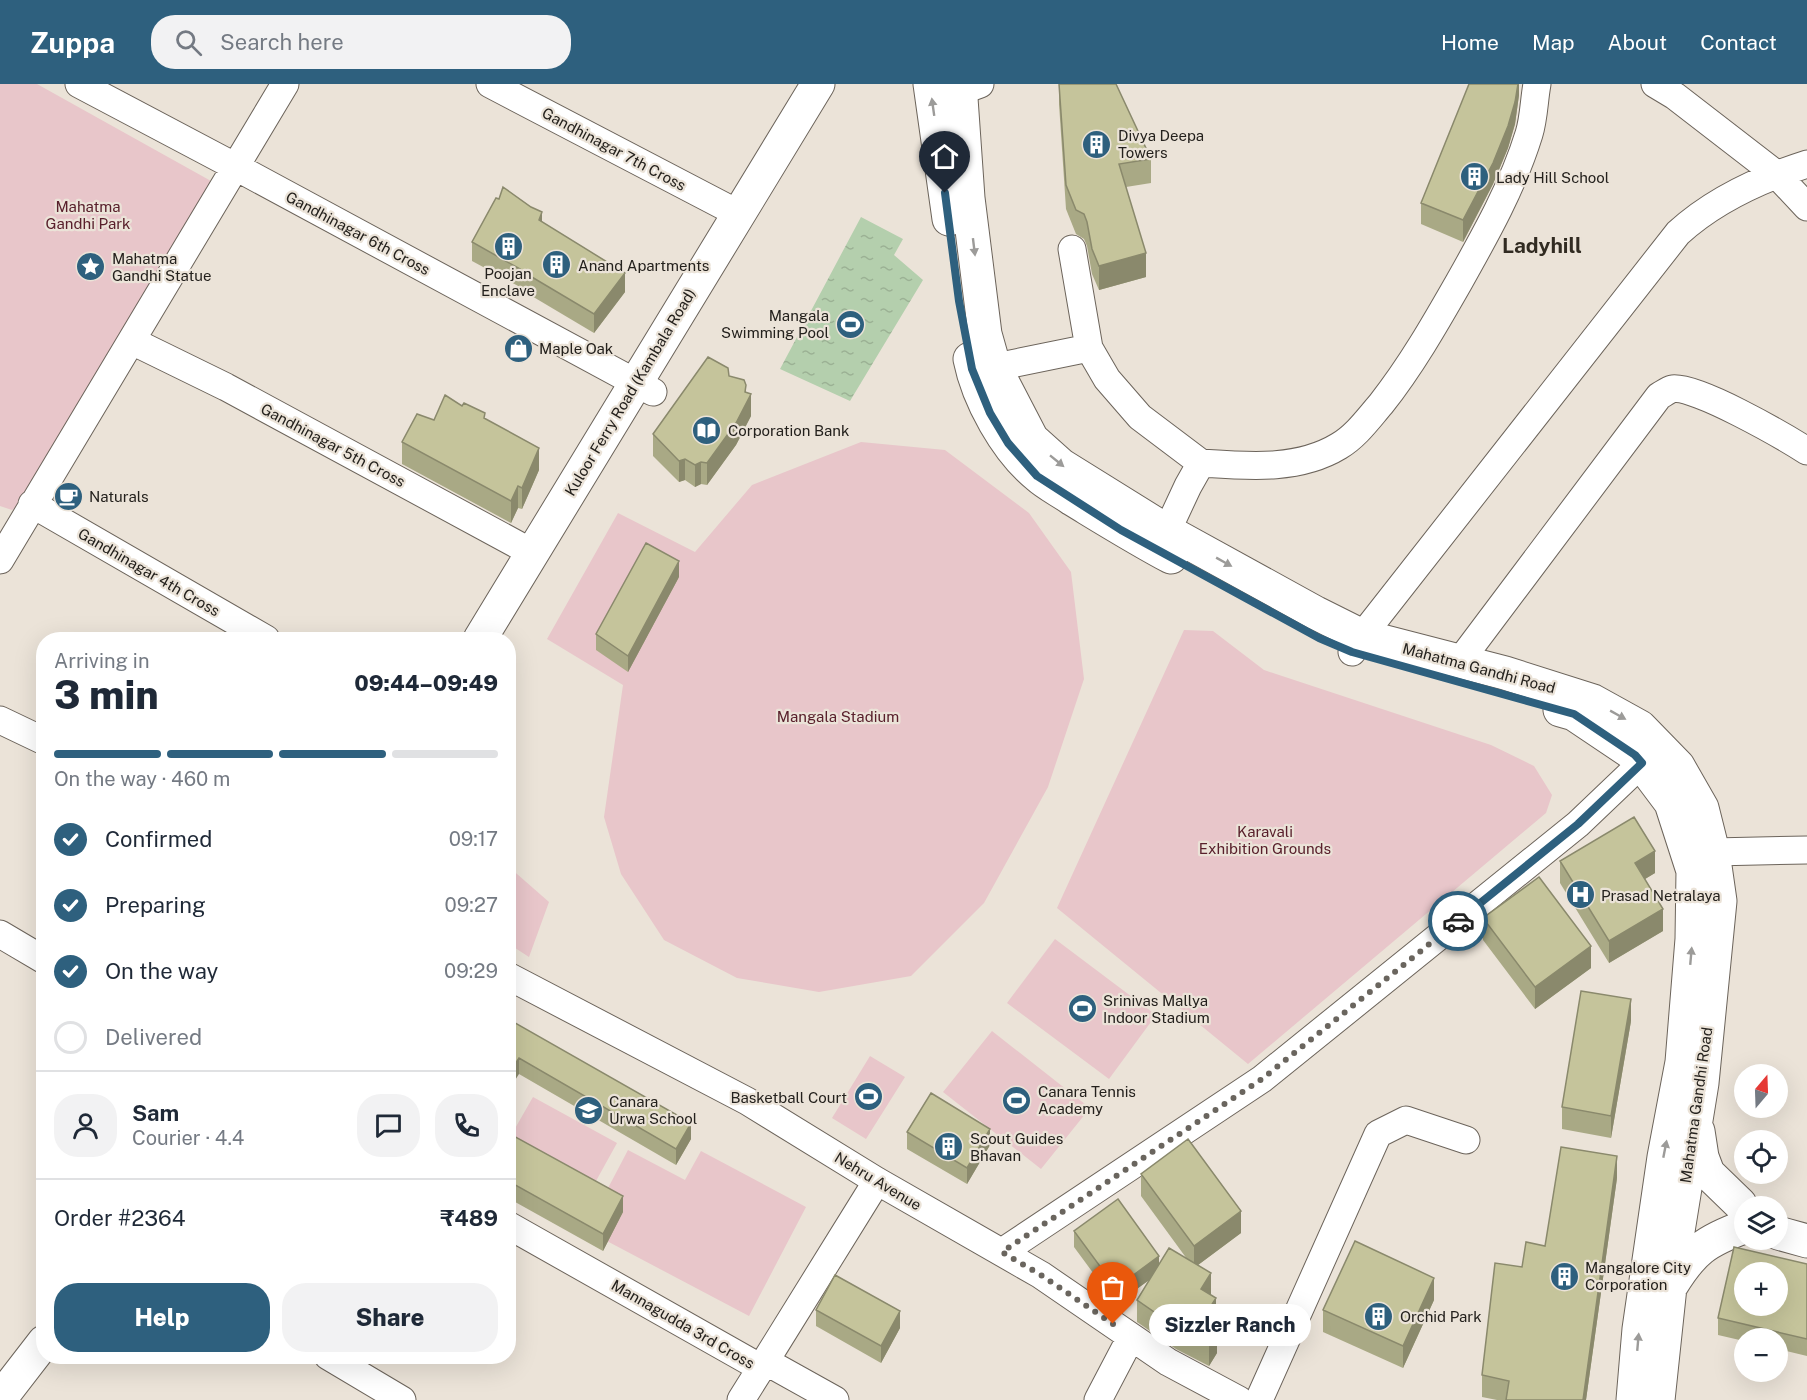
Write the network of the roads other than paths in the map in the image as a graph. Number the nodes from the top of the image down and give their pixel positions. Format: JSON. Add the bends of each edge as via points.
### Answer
{"nodes":[{"id":1,"x":79,"y":84,"type":"edge"},
{"id":2,"x":285,"y":84,"type":"edge"},
{"id":3,"x":490,"y":84,"type":"edge"},
{"id":4,"x":818,"y":84,"type":"edge"},
{"id":5,"x":837,"y":84,"type":"edge"},
{"id":6,"x":930,"y":84,"type":"edge"},
{"id":7,"x":960,"y":84,"type":"edge"},
{"id":8,"x":980,"y":84,"type":"edge"},
{"id":9,"x":1537,"y":84,"type":"edge"},
{"id":10,"x":1655,"y":84,"type":"edge"},
{"id":11,"x":1807,"y":164,"type":"edge"},
{"id":12,"x":236,"y":167,"type":"junction"},
{"id":13,"x":1776,"y":174,"type":"junction"},
{"id":14,"x":1807,"y":207,"type":"edge"},
{"id":15,"x":739,"y":214,"type":"junction"},
{"id":16,"x":1072,"y":249,"type":"dead end"},
{"id":17,"x":132,"y":340,"type":"junction"},
{"id":18,"x":1089,"y":348,"type":"junction"},
{"id":19,"x":984,"y":369,"type":"junction"},
{"id":20,"x":645,"y":388,"type":"junction"},
{"id":21,"x":1807,"y":451,"type":"edge"},
{"id":22,"x":1201,"y":464,"type":"junction"},
{"id":23,"x":18,"y":517,"type":"edge"},
{"id":24,"x":1167,"y":531,"type":"junction"},
{"id":25,"x":531,"y":552,"type":"junction"},
{"id":26,"x":0,"y":560,"type":"edge"},
{"id":27,"x":252,"y":632,"type":"edge"},
{"id":28,"x":484,"y":632,"type":"edge"},
{"id":29,"x":506,"y":632,"type":"edge"},
{"id":30,"x":1357,"y":644,"type":"junction"},
{"id":31,"x":1460,"y":661,"type":"junction"},
{"id":32,"x":0,"y":720,"type":"edge"},
{"id":33,"x":36,"y":737,"type":"edge"},
{"id":34,"x":1642,"y":763,"type":"junction"},
{"id":35,"x":1807,"y":850,"type":"edge"},
{"id":36,"x":1713,"y":852,"type":"junction"},
{"id":37,"x":0,"y":934,"type":"edge"},
{"id":38,"x":36,"y":955,"type":"edge"},
{"id":39,"x":516,"y":980,"type":"edge"},
{"id":40,"x":1696,"y":1118,"type":"junction"},
{"id":41,"x":1466,"y":1140,"type":"dead end"},
{"id":42,"x":877,"y":1181,"type":"junction"},
{"id":43,"x":1670,"y":1201,"type":"junction"},
{"id":44,"x":1734,"y":1203,"type":"edge"},
{"id":45,"x":1734,"y":1213,"type":"edge"},
{"id":46,"x":1788,"y":1214,"type":"edge"},
{"id":47,"x":1807,"y":1218,"type":"edge"},
{"id":48,"x":1734,"y":1224,"type":"edge"},
{"id":49,"x":516,"y":1229,"type":"edge"},
{"id":50,"x":1788,"y":1236,"type":"edge"},
{"id":51,"x":1807,"y":1241,"type":"edge"},
{"id":52,"x":1002,"y":1252,"type":"junction"},
{"id":53,"x":1670,"y":1289,"type":"junction"},
{"id":54,"x":1131,"y":1337,"type":"junction"},
{"id":55,"x":36,"y":1352,"type":"edge"},
{"id":56,"x":53,"y":1364,"type":"edge"},
{"id":57,"x":341,"y":1364,"type":"edge"},
{"id":58,"x":763,"y":1365,"type":"junction"},
{"id":59,"x":0,"y":1399,"type":"edge"},
{"id":60,"x":26,"y":1400,"type":"edge"},
{"id":61,"x":402,"y":1400,"type":"edge"},
{"id":62,"x":741,"y":1400,"type":"edge"},
{"id":63,"x":834,"y":1400,"type":"edge"},
{"id":64,"x":1098,"y":1400,"type":"edge"},
{"id":65,"x":1239,"y":1400,"type":"edge"},
{"id":66,"x":1259,"y":1400,"type":"edge"},
{"id":67,"x":1633,"y":1400,"type":"edge"},
{"id":68,"x":1658,"y":1400,"type":"edge"}],
"edges":[{"from":1,"to":12,"type":"street","name":"Gandhinagar 6th Cross"},
{"from":2,"to":12,"type":"street"},
{"from":3,"to":15,"type":"street","name":"Gandhinagar 7th Cross"},
{"from":4,"to":15,"type":"main road","name":"Kuloor Ferry Road (Kambala Road)"},
{"from":5,"to":20,"type":"main road","name":"Kuloor Ferry Road (Kambala Road)"},
{"from":19,"to":6,"type":"main road","name":"Mahatma Gandhi Road","one_way":true,"via":[[959,301]]},
{"from":7,"to":8,"type":"street","via":[[969,88]]},
{"from":7,"to":19,"type":"main road","name":"Mahatma Gandhi Road","one_way":true,"via":[[969,210],[985,334]]},
{"from":9,"to":22,"type":"street","via":[[1530,130],[1491,226],[1405,374],[1371,416],[1347,440],[1320,455],[1257,466]]},
{"from":10,"to":13,"type":"street"},
{"from":11,"to":13,"type":"street"},
{"from":12,"to":17,"type":"street"},
{"from":12,"to":20,"type":"street","name":"Gandhinagar 6th Cross"},
{"from":13,"to":14,"type":"street"},
{"from":13,"to":30,"type":"street","via":[[1719,202],[1678,233]]},
{"from":15,"to":20,"type":"main road","name":"Kuloor Ferry Road (Kambala Road)"},
{"from":16,"to":18,"type":"street"},
{"from":17,"to":23,"type":"street"},
{"from":17,"to":25,"type":"street","name":"Gandhinagar 5th Cross"},
{"from":18,"to":19,"type":"street"},
{"from":18,"to":22,"type":"street","via":[[1129,406]]},
{"from":19,"to":24,"type":"main road","name":"Mahatma Gandhi Road","one_way":true,"via":[[1032,439],[1061,465]]},
{"from":19,"to":30,"type":"main road","name":"Mahatma Gandhi Road","via":[[990,413],[1008,443],[1037,476],[1121,530],[1319,638]]},
{"from":20,"to":25,"type":"main road","name":"Kuloor Ferry Road (Kambala Road)"},
{"from":20,"to":29,"type":"main road","name":"Kuloor Ferry Road (Kambala Road)"},
{"from":21,"to":31,"type":"street","via":[[1697,393],[1672,389],[1659,396]]},
{"from":22,"to":24,"type":"street"},
{"from":23,"to":26,"type":"street"},
{"from":23,"to":27,"type":"street","name":"Gandhinagar 4th Cross"},
{"from":24,"to":30,"type":"main road","name":"Mahatma Gandhi Road","one_way":true,"via":[[1316,613]]},
{"from":25,"to":28,"type":"main road","name":"Kuloor Ferry Road (Kambala Road)"},
{"from":30,"to":31,"type":"main road","name":"Mahatma Gandhi Road"},
{"from":30,"to":34,"type":"main road","name":"Mahatma Gandhi Road","via":[[1574,714]]},
{"from":31,"to":36,"type":"main road","name":"Mahatma Gandhi Road","one_way":true,"via":[[1593,701],[1640,727],[1678,766],[1702,808]]},
{"from":32,"to":33,"type":"street"},
{"from":43,"to":34,"type":"main road","name":"Mahatma Gandhi Road","one_way":true,"via":[[1692,939],[1693,871],[1671,803]]},
{"from":34,"to":52,"type":"street","via":[[1578,824],[1262,1079]]},
{"from":35,"to":36,"type":"street"},
{"from":36,"to":40,"type":"main road","name":"Mahatma Gandhi Road","via":[[1720,901]]},
{"from":37,"to":38,"type":"street"},
{"from":39,"to":42,"type":"street","name":"Nehru Avenue","via":[[747,1101]]},
{"from":40,"to":43,"type":"main road","name":"Mahatma Gandhi Road"},
{"from":40,"to":44,"type":"main road","via":[[1708,1173]]},
{"from":41,"to":66,"type":"street","via":[[1406,1120],[1378,1134]]},
{"from":42,"to":52,"type":"street","name":"Nehru Avenue"},
{"from":42,"to":58,"type":"street","name":"Mannagudda 3rd Cross"},
{"from":43,"to":45,"type":"main road"},
{"from":43,"to":53,"type":"main road","name":"Mahatma Gandhi Road"},
{"from":67,"to":43,"type":"main road","name":"Mahatma Gandhi Road","one_way":true,"via":[[1639,1329]]},
{"from":46,"to":47,"type":"main road"},
{"from":48,"to":53,"type":"main road","via":[[1699,1248]]},
{"from":49,"to":58,"type":"street","name":"Mannagudda 3rd Cross"},
{"from":50,"to":51,"type":"main road"},
{"from":52,"to":54,"type":"street","name":"Nehru Avenue"},
{"from":53,"to":68,"type":"main road","name":"Mahatma Gandhi Road"},
{"from":54,"to":64,"type":"street"},
{"from":54,"to":65,"type":"street","name":"Nehru Avenue"},
{"from":55,"to":59,"type":"main road"},
{"from":56,"to":60,"type":"main road"},
{"from":57,"to":61,"type":"street"},
{"from":58,"to":62,"type":"street"},
{"from":58,"to":63,"type":"street"}]}
